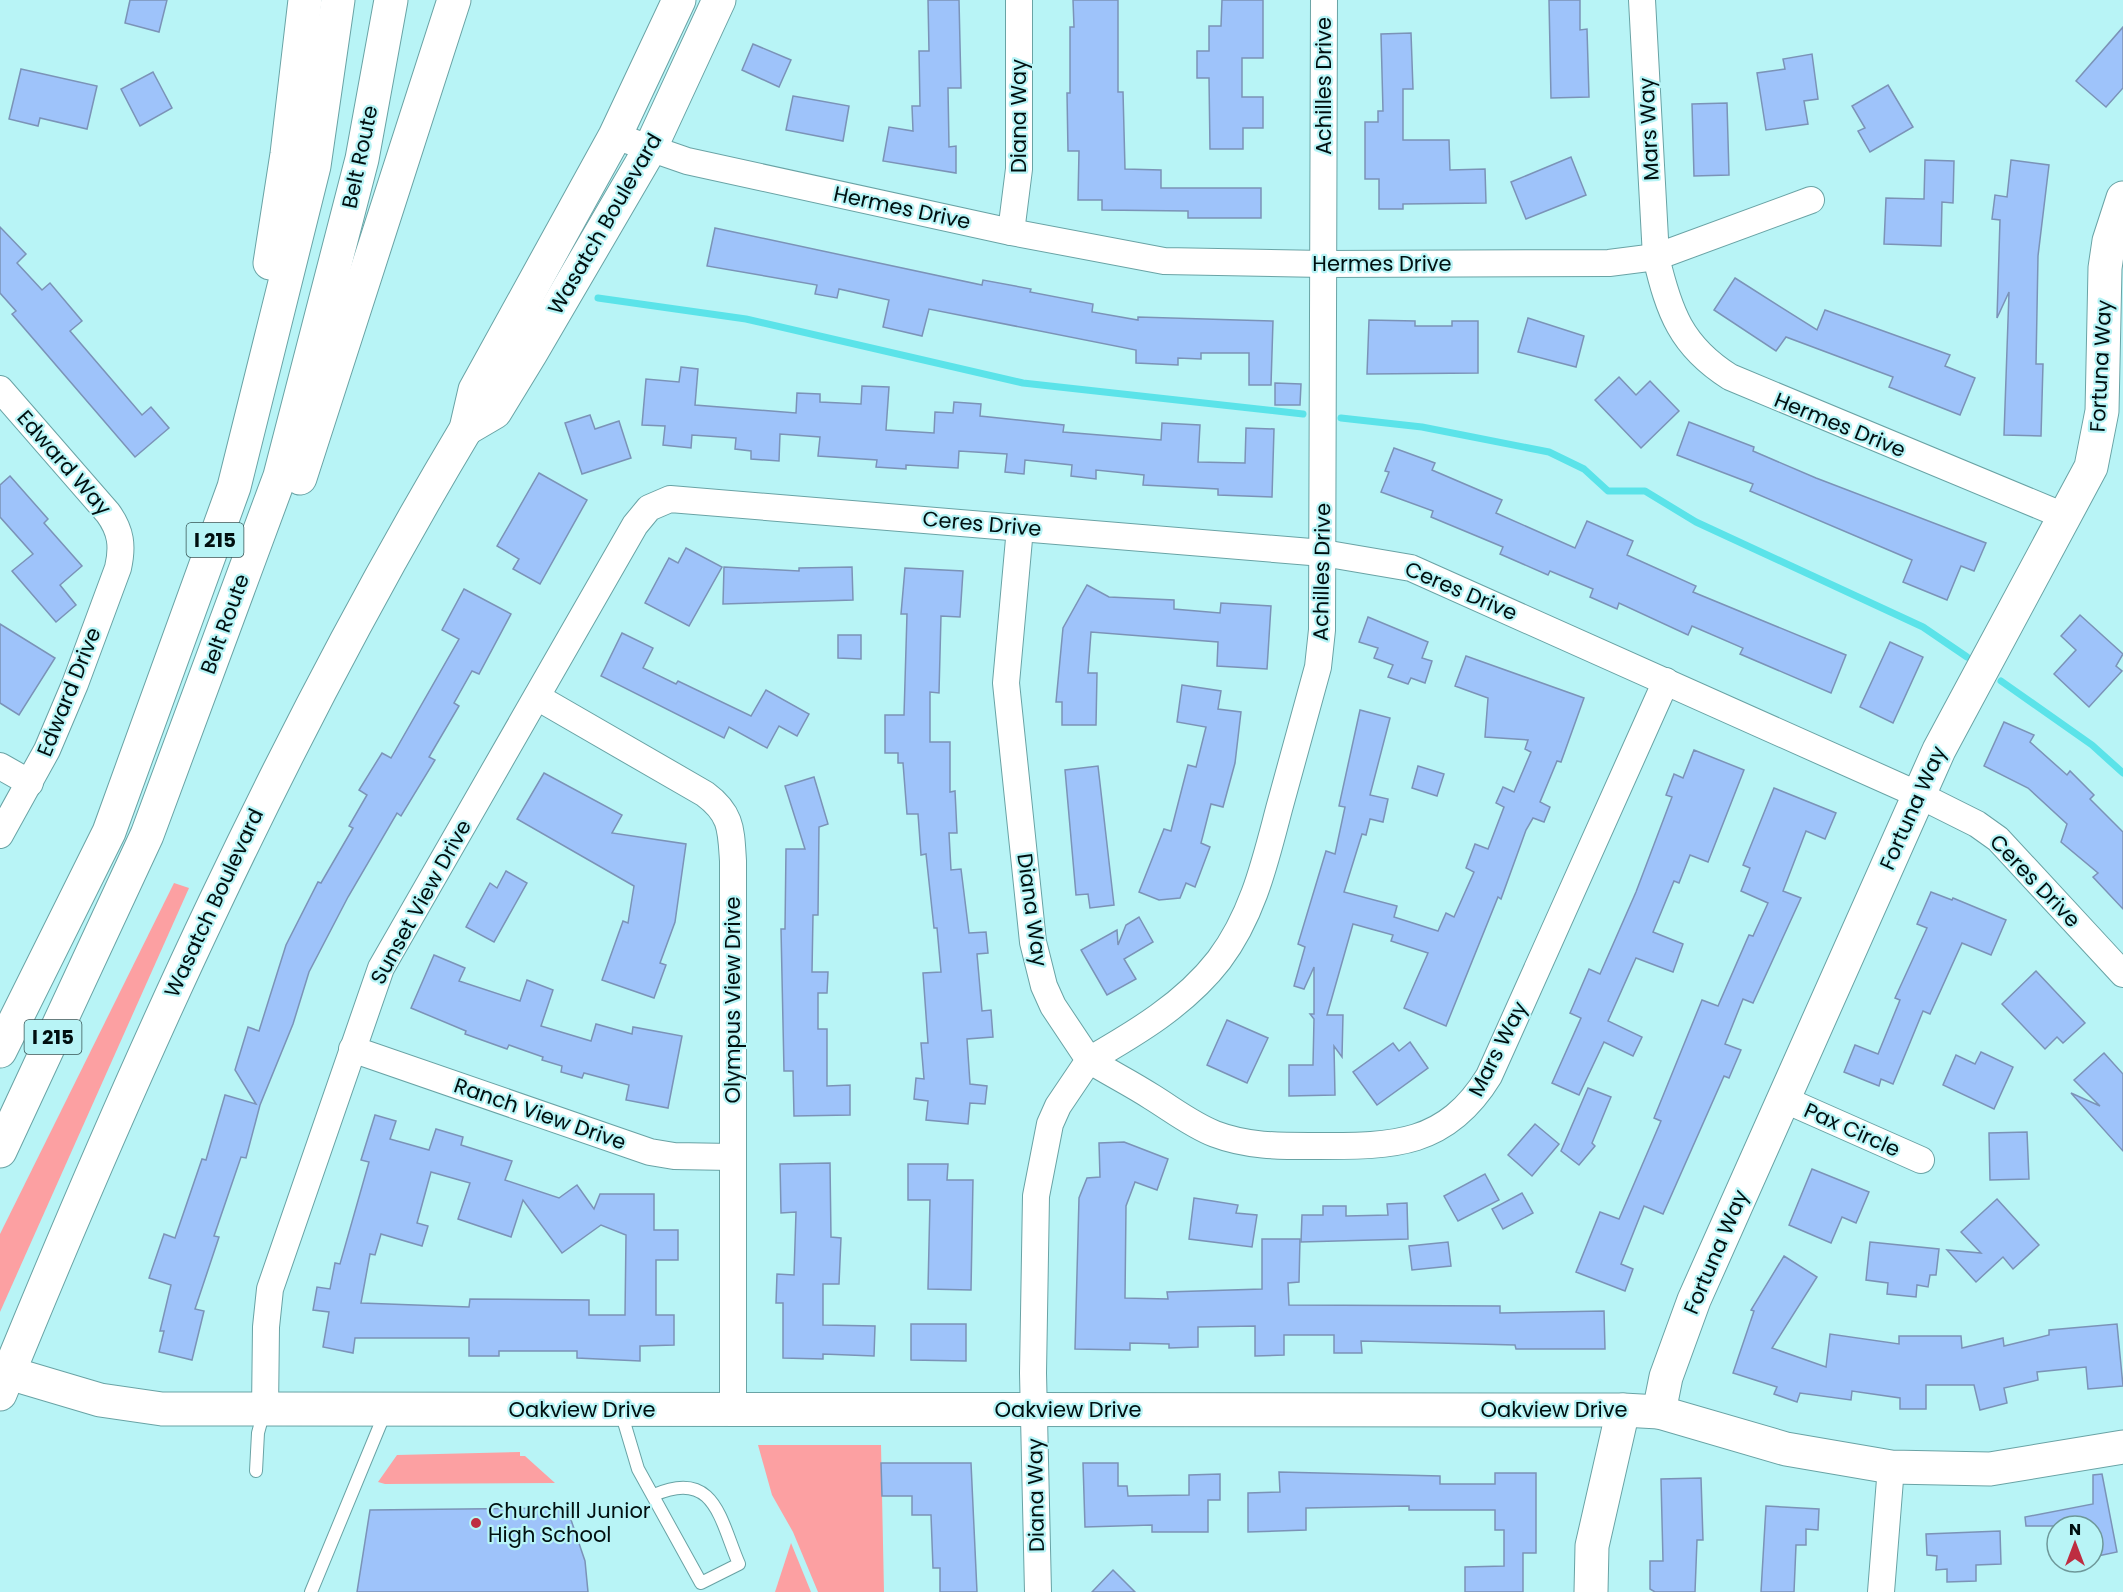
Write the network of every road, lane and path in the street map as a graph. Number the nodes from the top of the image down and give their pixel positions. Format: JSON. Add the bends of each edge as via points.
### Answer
{"nodes":[{"id":1,"x":305,"y":0,"type":"edge"},
{"id":2,"x":338,"y":0,"type":"edge"},
{"id":3,"x":390,"y":0,"type":"edge"},
{"id":4,"x":454,"y":0,"type":"edge"},
{"id":5,"x":679,"y":0,"type":"edge"},
{"id":6,"x":719,"y":0,"type":"edge"},
{"id":7,"x":1019,"y":0,"type":"edge"},
{"id":8,"x":1324,"y":0,"type":"edge"},
{"id":9,"x":1642,"y":0,"type":"edge"},
{"id":10,"x":615,"y":136,"type":"junction"},
{"id":11,"x":650,"y":149,"type":"junction"},
{"id":12,"x":2123,"y":198,"type":"edge"},
{"id":13,"x":1811,"y":200,"type":"dead end"},
{"id":14,"x":1011,"y":232,"type":"junction"},
{"id":15,"x":1656,"y":257,"type":"junction"},
{"id":16,"x":1324,"y":264,"type":"junction"},
{"id":17,"x":0,"y":389,"type":"edge"},
{"id":18,"x":466,"y":429,"type":"junction"},
{"id":19,"x":234,"y":488,"type":"junction"},
{"id":20,"x":658,"y":502,"type":"joint"},
{"id":21,"x":2064,"y":516,"type":"junction"},
{"id":22,"x":1020,"y":528,"type":"junction"},
{"id":23,"x":121,"y":542,"type":"joint"},
{"id":24,"x":1323,"y":553,"type":"junction"},
{"id":25,"x":1666,"y":681,"type":"junction"},
{"id":26,"x":537,"y":697,"type":"junction"},
{"id":27,"x":0,"y":766,"type":"edge"},
{"id":28,"x":30,"y":783,"type":"junction"},
{"id":29,"x":1919,"y":795,"type":"junction"},
{"id":30,"x":0,"y":835,"type":"edge"},
{"id":31,"x":147,"y":836,"type":"junction"},
{"id":32,"x":2123,"y":974,"type":"edge"},
{"id":33,"x":352,"y":1048,"type":"junction"},
{"id":34,"x":0,"y":1051,"type":"edge"},
{"id":35,"x":1089,"y":1060,"type":"junction"},
{"id":36,"x":1783,"y":1099,"type":"junction"},
{"id":37,"x":0,"y":1151,"type":"edge"},
{"id":38,"x":732,"y":1157,"type":"junction"},
{"id":39,"x":1921,"y":1161,"type":"dead end"},
{"id":40,"x":4,"y":1384,"type":"edge"},
{"id":41,"x":265,"y":1410,"type":"junction"},
{"id":42,"x":386,"y":1410,"type":"junction"},
{"id":43,"x":620,"y":1410,"type":"junction"},
{"id":44,"x":733,"y":1410,"type":"junction"},
{"id":45,"x":1034,"y":1410,"type":"junction"},
{"id":46,"x":1623,"y":1410,"type":"junction"},
{"id":47,"x":1659,"y":1412,"type":"junction"},
{"id":48,"x":2123,"y":1448,"type":"edge"},
{"id":49,"x":1891,"y":1467,"type":"junction"},
{"id":50,"x":256,"y":1471,"type":"dead end"},
{"id":51,"x":654,"y":1496,"type":"junction"},
{"id":52,"x":311,"y":1592,"type":"edge"},
{"id":53,"x":1038,"y":1592,"type":"edge"},
{"id":54,"x":1591,"y":1592,"type":"edge"},
{"id":55,"x":1881,"y":1592,"type":"edge"}],
"edges":[{"from":1,"to":19,"type":"main road","via":[[287,154]]},
{"from":2,"to":19,"type":"main road","name":"Belt Route","number":"I 215","via":[[314,166]]},
{"from":3,"to":31,"type":"main road","name":"Belt Route","number":"I 215","via":[[362,159],[280,476]]},
{"from":4,"to":31,"type":"main road","via":[[295,491],[226,665]]},
{"from":5,"to":10,"type":"main road","name":"Wasatch Boulevard"},
{"from":6,"to":11,"type":"main road","name":"Wasatch Boulevard"},
{"from":7,"to":14,"type":"street","name":"Diana Way","via":[[1019,169]]},
{"from":8,"to":16,"type":"street","name":"Achilles Drive"},
{"from":9,"to":15,"type":"street","name":"Mars Way"},
{"from":10,"to":11,"type":"street","name":"Hermes Drive"},
{"from":10,"to":18,"type":"main road","name":"Wasatch Boulevard","via":[[475,390]]},
{"from":11,"to":14,"type":"street","name":"Hermes Drive"},
{"from":11,"to":18,"type":"main road","name":"Wasatch Boulevard","via":[[495,412]]},
{"from":12,"to":21,"type":"main road","name":"Fortuna Way","via":[[2105,268],[2100,429],[2088,475]]},
{"from":13,"to":15,"type":"street"},
{"from":14,"to":16,"type":"street","name":"Hermes Drive","via":[[1164,261]]},
{"from":15,"to":16,"type":"street","name":"Hermes Drive","via":[[1609,263]]},
{"from":15,"to":21,"type":"street","name":"Hermes Drive","via":[[1666,299],[1680,330],[1703,358],[1723,373],[1745,386]]},
{"from":16,"to":24,"type":"street","name":"Achilles Drive"},
{"from":17,"to":23,"type":"street","name":"Edward Way","via":[[108,513]]},
{"from":18,"to":40,"type":"main road","name":"Wasatch Boulevard","via":[[345,642],[228,872],[144,1052]]},
{"from":19,"to":34,"type":"main road","name":"Belt Route","number":"I 215","via":[[109,832]]},
{"from":20,"to":22,"type":"street","name":"Ceres Drive","via":[[683,498]]},
{"from":20,"to":26,"type":"street","name":"Sunset View Drive","via":[[635,525]]},
{"from":21,"to":29,"type":"main road","name":"Fortuna Way","via":[[1960,709]]},
{"from":22,"to":24,"type":"street","name":"Ceres Drive"},
{"from":22,"to":35,"type":"street","name":"Diana Way","via":[[1006,683],[1033,942],[1053,1006]]},
{"from":23,"to":28,"type":"street","name":"Edward Drive","via":[[118,568],[75,684]]},
{"from":24,"to":25,"type":"street","name":"Ceres Drive","via":[[1411,568]]},
{"from":24,"to":35,"type":"street","name":"Achilles Drive","via":[[1318,667],[1249,910],[1218,961],[1191,990],[1144,1028]]},
{"from":25,"to":29,"type":"street","name":"Ceres Drive"},
{"from":25,"to":35,"type":"street","name":"Mars Way","via":[[1489,1076],[1467,1108],[1453,1119],[1422,1137],[1381,1146],[1263,1146],[1204,1129]]},
{"from":26,"to":33,"type":"street","name":"Sunset View Drive","via":[[381,968]]},
{"from":26,"to":38,"type":"street","name":"Olympus View Drive","via":[[705,794],[725,812],[733,861]]},
{"from":27,"to":28,"type":"street"},
{"from":28,"to":30,"type":"street","name":"Edward Drive"},
{"from":29,"to":32,"type":"street","name":"Ceres Drive","via":[[1998,839]]},
{"from":29,"to":36,"type":"main road","name":"Fortuna Way"},
{"from":31,"to":37,"type":"main road","name":"Belt Route","number":"I 215"},
{"from":33,"to":38,"type":"street","name":"Ranch View Drive","via":[[650,1152]]},
{"from":33,"to":41,"type":"street","name":"Sunset View Drive","via":[[270,1289]]},
{"from":35,"to":45,"type":"street","name":"Diana Way","via":[[1058,1106],[1040,1165],[1036,1196]]},
{"from":36,"to":39,"type":"street","name":"Pax Circle"},
{"from":36,"to":47,"type":"main road","name":"Fortuna Way","via":[[1694,1300],[1666,1377]]},
{"from":38,"to":44,"type":"street","name":"Olympus View Drive"},
{"from":40,"to":41,"type":"main road","name":"Oakview Drive","via":[[140,1407]]},
{"from":41,"to":42,"type":"main road","name":"Oakview Drive"},
{"from":41,"to":50,"type":"lane","via":[[258,1433]]},
{"from":42,"to":43,"type":"main road","name":"Oakview Drive"},
{"from":42,"to":52,"type":"lane"},
{"from":43,"to":44,"type":"main road","name":"Oakview Drive"},
{"from":43,"to":51,"type":"lane","via":[[638,1469]]},
{"from":44,"to":45,"type":"main road","name":"Oakview Drive"},
{"from":45,"to":46,"type":"main road","name":"Oakview Drive"},
{"from":45,"to":53,"type":"street","name":"Diana Way"},
{"from":46,"to":47,"type":"main road","name":"Oakview Drive"},
{"from":46,"to":54,"type":"main road","via":[[1594,1536]]},
{"from":47,"to":49,"type":"main road","name":"Oakview Drive","via":[[1786,1449]]},
{"from":48,"to":49,"type":"main road","name":"Oakview Drive","via":[[1990,1469]]},
{"from":49,"to":55,"type":"street"},
{"from":51,"to":51,"type":"lane","via":[[701,1583],[739,1564],[711,1497],[685,1488]]}]}
